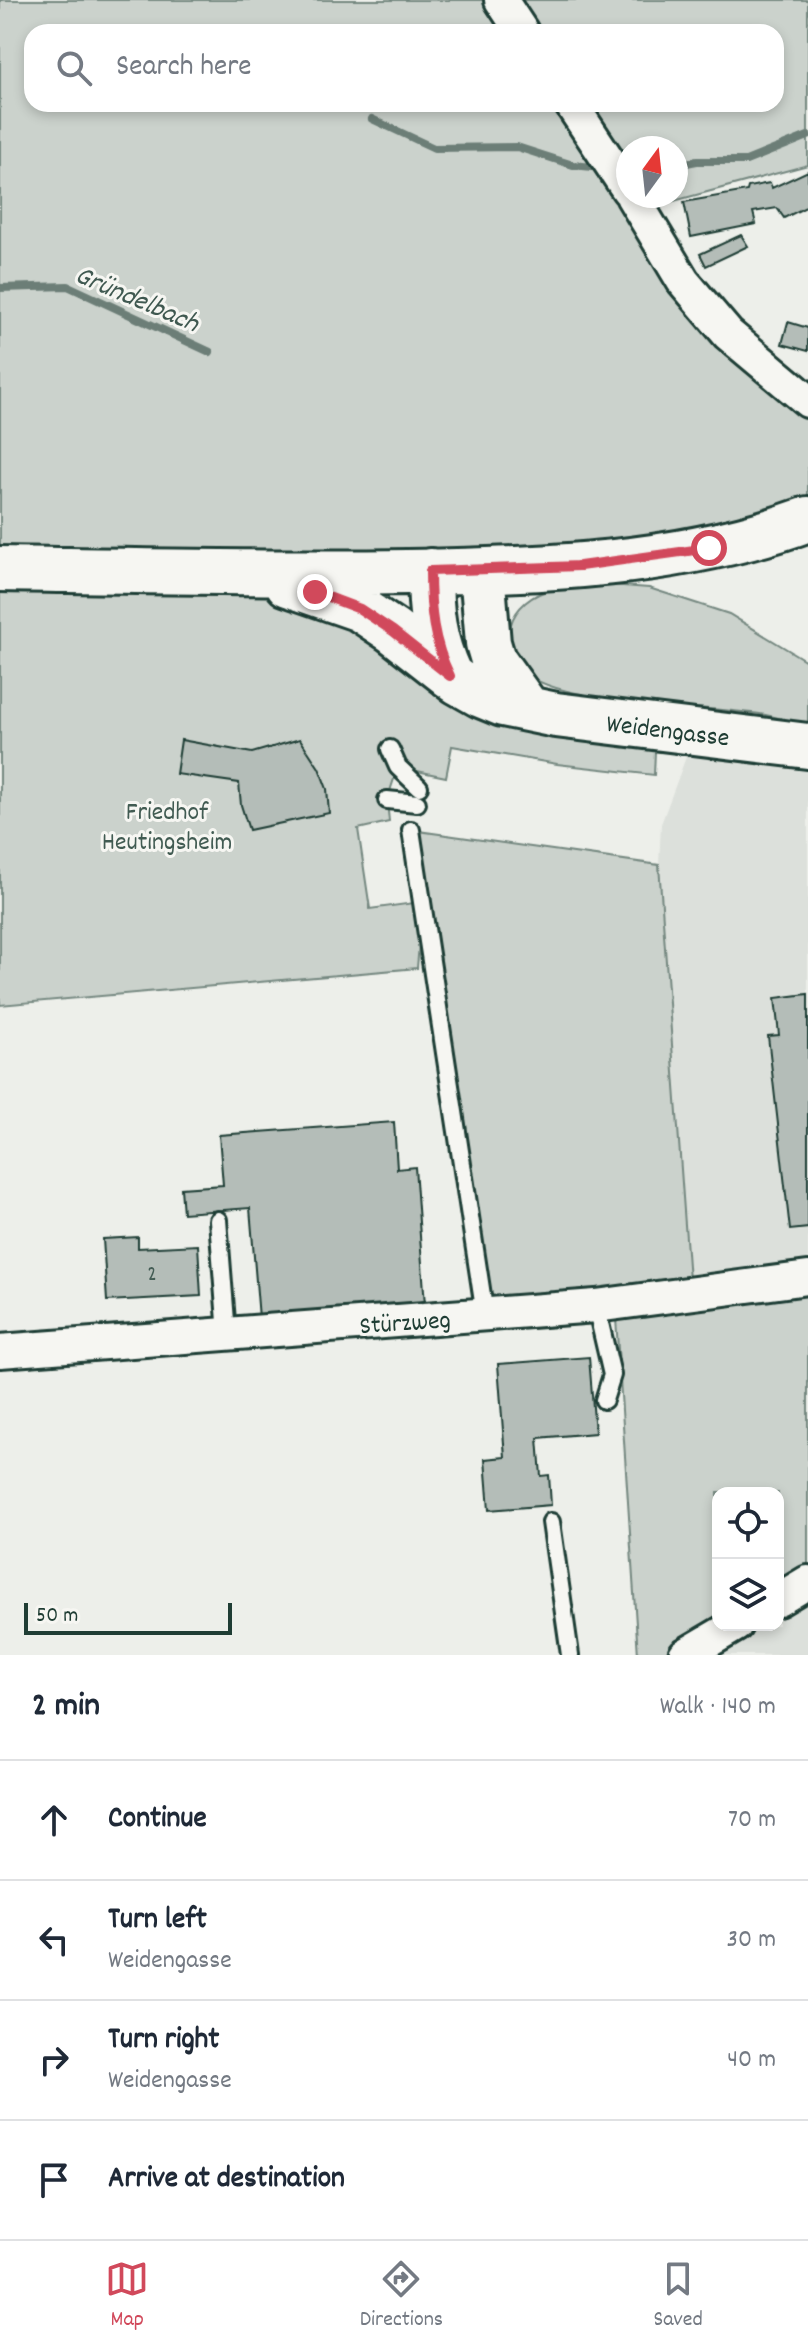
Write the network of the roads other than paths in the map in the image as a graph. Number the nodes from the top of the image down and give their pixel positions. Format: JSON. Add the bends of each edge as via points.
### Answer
{"nodes":[{"id":1,"x":501,"y":0,"type":"edge"},
{"id":2,"x":517,"y":24,"type":"edge"},
{"id":3,"x":577,"y":112,"type":"edge"},
{"id":4,"x":616,"y":171,"type":"edge"},
{"id":5,"x":639,"y":208,"type":"edge"},
{"id":6,"x":808,"y":401,"type":"edge"},
{"id":7,"x":808,"y":519,"type":"edge"},
{"id":8,"x":0,"y":569,"type":"edge"},
{"id":9,"x":430,"y":571,"type":"junction"},
{"id":10,"x":482,"y":571,"type":"junction"},
{"id":11,"x":211,"y":572,"type":"junction"},
{"id":12,"x":450,"y":676,"type":"junction"},
{"id":13,"x":528,"y":709,"type":"junction"},
{"id":14,"x":808,"y":746,"type":"edge"},
{"id":15,"x":390,"y":749,"type":"dead end"},
{"id":16,"x":387,"y":800,"type":"dead end"},
{"id":17,"x":411,"y":830,"type":"dead end"},
{"id":18,"x":218,"y":1220,"type":"dead end"},
{"id":19,"x":808,"y":1278,"type":"edge"},
{"id":20,"x":596,"y":1306,"type":"junction"},
{"id":21,"x":485,"y":1315,"type":"junction"},
{"id":22,"x":227,"y":1334,"type":"junction"},
{"id":23,"x":0,"y":1351,"type":"edge"},
{"id":24,"x":604,"y":1400,"type":"dead end"},
{"id":25,"x":551,"y":1522,"type":"dead end"},
{"id":26,"x":808,"y":1582,"type":"edge"},
{"id":27,"x":784,"y":1596,"type":"edge"},
{"id":28,"x":726,"y":1631,"type":"edge"},
{"id":29,"x":570,"y":1655,"type":"edge"},
{"id":30,"x":687,"y":1655,"type":"edge"}],
"edges":[{"from":1,"to":2,"type":"street"},
{"from":3,"to":4,"type":"street"},
{"from":5,"to":6,"type":"street","via":[[683,281],[728,334]]},
{"from":7,"to":10,"type":"street","via":[[709,548],[580,566]]},
{"from":8,"to":11,"type":"street"},
{"from":9,"to":10,"type":"street"},
{"from":9,"to":11,"type":"street"},
{"from":9,"to":12,"type":"street","via":[[435,642]]},
{"from":10,"to":13,"type":"street","via":[[493,660]]},
{"from":11,"to":12,"type":"street","name":"Weidengasse","via":[[275,581],[360,609]]},
{"from":12,"to":13,"type":"street","name":"Weidengasse","via":[[481,695]]},
{"from":13,"to":14,"type":"street","name":"Weidengasse"},
{"from":15,"to":16,"type":"lane","via":[[418,795]]},
{"from":17,"to":21,"type":"lane"},
{"from":18,"to":22,"type":"lane"},
{"from":19,"to":20,"type":"street","name":"Stürzweg"},
{"from":20,"to":21,"type":"street","name":"Stürzweg"},
{"from":20,"to":24,"type":"lane","via":[[612,1375]]},
{"from":21,"to":22,"type":"street","name":"Stürzweg"},
{"from":22,"to":23,"type":"street","name":"Stürzweg"},
{"from":25,"to":29,"type":"lane"},
{"from":26,"to":27,"type":"street"},
{"from":28,"to":30,"type":"street"}]}
